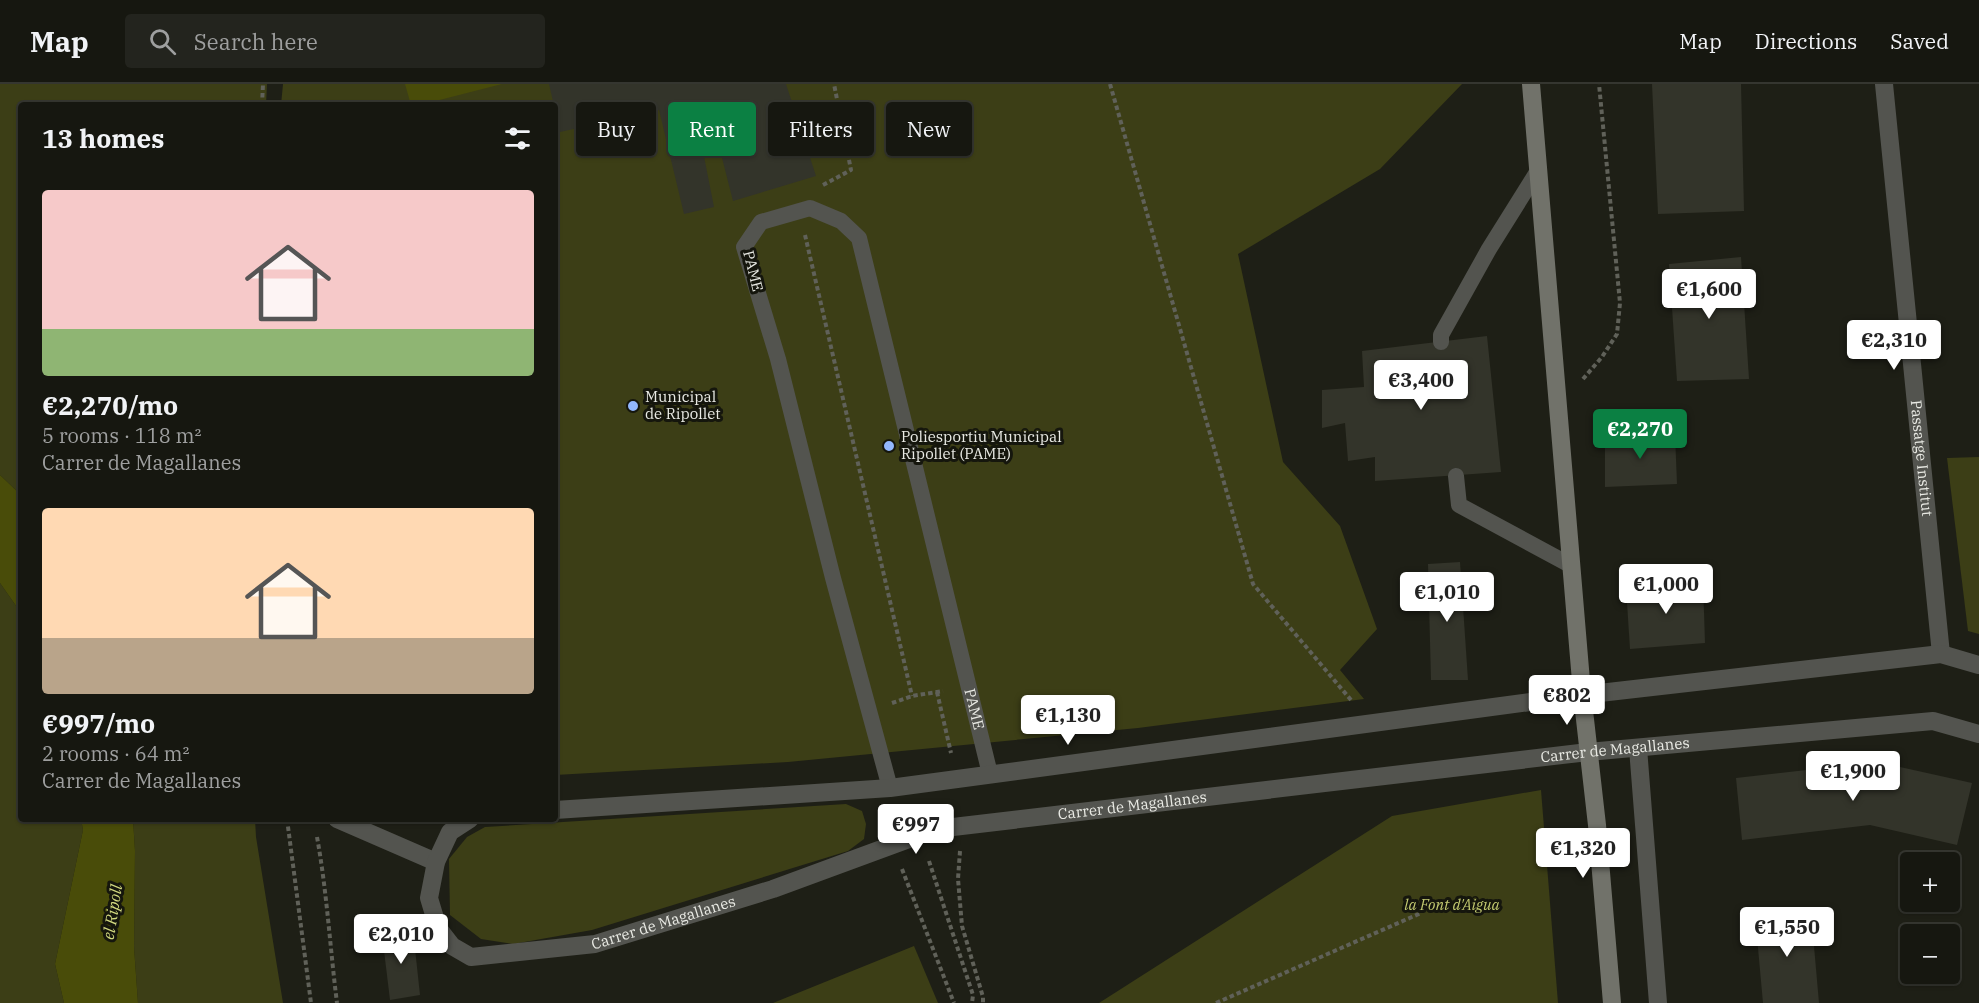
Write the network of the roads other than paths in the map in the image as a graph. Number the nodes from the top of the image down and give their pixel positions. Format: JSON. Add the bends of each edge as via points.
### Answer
{"nodes":[{"id":1,"x":1531,"y":84,"type":"edge"},
{"id":2,"x":1884,"y":84,"type":"edge"},
{"id":3,"x":1539,"y":169,"type":"junction"},
{"id":4,"x":1441,"y":342,"type":"dead end"},
{"id":5,"x":1456,"y":476,"type":"dead end"},
{"id":6,"x":1572,"y":566,"type":"junction"},
{"id":7,"x":1941,"y":654,"type":"junction"},
{"id":8,"x":1979,"y":665,"type":"edge"},
{"id":9,"x":1582,"y":695,"type":"junction"},
{"id":10,"x":1979,"y":734,"type":"edge"},
{"id":11,"x":1638,"y":748,"type":"junction"},
{"id":12,"x":1588,"y":752,"type":"junction"},
{"id":13,"x":990,"y":774,"type":"junction"},
{"id":14,"x":890,"y":788,"type":"junction"},
{"id":15,"x":558,"y":810,"type":"edge"},
{"id":16,"x":344,"y":822,"type":"edge"},
{"id":17,"x":465,"y":822,"type":"edge"},
{"id":18,"x":436,"y":862,"type":"junction"},
{"id":19,"x":1612,"y":1003,"type":"edge"},
{"id":20,"x":1658,"y":1003,"type":"edge"}],
"edges":[{"from":1,"to":3,"type":"main road"},
{"from":2,"to":7,"type":"street","name":"Passatge Institut"},
{"from":3,"to":4,"type":"lane","via":[[1473,278],[1441,335]]},
{"from":3,"to":6,"type":"main road"},
{"from":5,"to":6,"type":"lane","via":[[1459,505]]},
{"from":6,"to":9,"type":"main road"},
{"from":7,"to":8,"type":"street"},
{"from":7,"to":9,"type":"street"},
{"from":9,"to":12,"type":"main road"},
{"from":9,"to":13,"type":"street"},
{"from":10,"to":11,"type":"street","name":"Carrer de Magallanes","via":[[1933,721]]},
{"from":11,"to":12,"type":"street","name":"Carrer de Magallanes"},
{"from":11,"to":20,"type":"street"},
{"from":12,"to":18,"type":"street","name":"Carrer de Magallanes","via":[[936,829],[773,889],[595,944],[471,957],[452,946],[438,928],[429,898]]},
{"from":12,"to":19,"type":"main road"},
{"from":13,"to":14,"type":"street"},
{"from":13,"to":14,"type":"lane","name":"PAME","via":[[859,238],[841,221],[810,208],[761,222],[744,247],[778,359]]},
{"from":14,"to":15,"type":"street"},
{"from":16,"to":18,"type":"street"},
{"from":17,"to":18,"type":"street","name":"Carrer de Magallanes","via":[[450,832]]}]}
